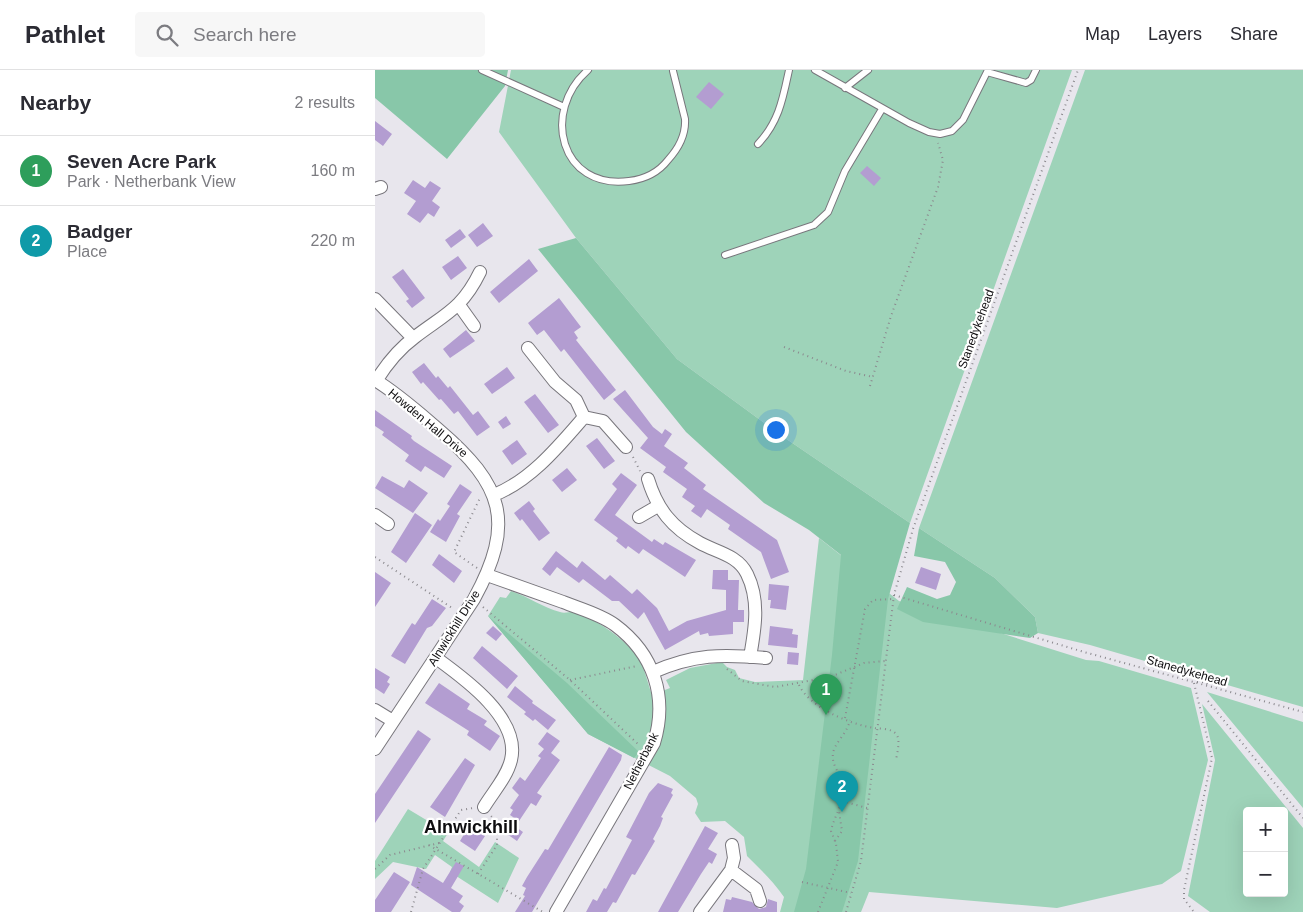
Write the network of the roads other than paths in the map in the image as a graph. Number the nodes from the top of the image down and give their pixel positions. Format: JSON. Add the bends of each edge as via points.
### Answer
{"nodes":[{"id":1,"x":482,"y":70,"type":"edge"},
{"id":2,"x":588,"y":70,"type":"edge"},
{"id":3,"x":673,"y":70,"type":"edge"},
{"id":4,"x":789,"y":70,"type":"edge"},
{"id":5,"x":815,"y":70,"type":"edge"},
{"id":6,"x":868,"y":70,"type":"edge"},
{"id":7,"x":1035,"y":70,"type":"edge"},
{"id":8,"x":988,"y":71,"type":"edge"},
{"id":9,"x":845,"y":88,"type":"junction"},
{"id":10,"x":565,"y":107,"type":"junction"},
{"id":11,"x":882,"y":109,"type":"junction"},
{"id":12,"x":758,"y":144,"type":"dead end"},
{"id":13,"x":725,"y":255,"type":"dead end"},
{"id":14,"x":480,"y":272,"type":"dead end"},
{"id":15,"x":375,"y":299,"type":"edge"},
{"id":16,"x":459,"y":305,"type":"junction"},
{"id":17,"x":474,"y":326,"type":"dead end"},
{"id":18,"x":413,"y":338,"type":"junction"},
{"id":19,"x":527,"y":348,"type":"dead end"},
{"id":20,"x":376,"y":380,"type":"edge"},
{"id":21,"x":584,"y":417,"type":"junction"},
{"id":22,"x":626,"y":447,"type":"road end"},
{"id":23,"x":648,"y":479,"type":"road end"},
{"id":24,"x":494,"y":495,"type":"junction"},
{"id":25,"x":659,"y":506,"type":"junction"},
{"id":26,"x":375,"y":515,"type":"edge"},
{"id":27,"x":639,"y":517,"type":"dead end"},
{"id":28,"x":388,"y":524,"type":"dead end"},
{"id":29,"x":487,"y":575,"type":"junction"},
{"id":30,"x":750,"y":657,"type":"junction"},
{"id":31,"x":436,"y":658,"type":"junction"},
{"id":32,"x":765,"y":658,"type":"dead end"},
{"id":33,"x":651,"y":668,"type":"junction"},
{"id":34,"x":375,"y":710,"type":"edge"},
{"id":35,"x":393,"y":721,"type":"junction"},
{"id":36,"x":375,"y":749,"type":"edge"},
{"id":37,"x":484,"y":806,"type":"road end"},
{"id":38,"x":732,"y":845,"type":"dead end"},
{"id":39,"x":731,"y":870,"type":"junction"},
{"id":40,"x":760,"y":901,"type":"dead end"},
{"id":41,"x":556,"y":912,"type":"edge"},
{"id":42,"x":700,"y":912,"type":"edge"}],
"edges":[{"from":1,"to":10,"type":"lane"},
{"from":2,"to":10,"type":"lane","via":[[576,84]]},
{"from":3,"to":10,"type":"lane","via":[[685,119],[683,135],[667,162],[645,178],[604,182],[583,171],[571,156],[564,139]]},
{"from":4,"to":12,"type":"lane","via":[[777,116]]},
{"from":5,"to":9,"type":"lane"},
{"from":6,"to":9,"type":"lane"},
{"from":7,"to":8,"type":"lane","via":[[1026,83]]},
{"from":8,"to":11,"type":"lane","via":[[972,105],[957,126],[945,134],[929,132]]},
{"from":9,"to":11,"type":"lane"},
{"from":11,"to":13,"type":"lane","via":[[845,171],[825,217],[814,225]]},
{"from":14,"to":16,"type":"street","via":[[472,290]]},
{"from":15,"to":18,"type":"street"},
{"from":16,"to":17,"type":"street"},
{"from":16,"to":18,"type":"street"},
{"from":18,"to":20,"type":"street"},
{"from":19,"to":21,"type":"street","via":[[555,382],[576,400]]},
{"from":20,"to":24,"type":"street","name":"Howden Hall Drive","via":[[459,447],[488,482]]},
{"from":21,"to":22,"type":"street","via":[[603,421]]},
{"from":21,"to":24,"type":"street","via":[[553,454],[511,487]]},
{"from":23,"to":25,"type":"street"},
{"from":24,"to":29,"type":"street","name":"Alnwickhill Drive","via":[[498,532]]},
{"from":25,"to":27,"type":"street"},
{"from":25,"to":30,"type":"street","via":[[671,522],[692,538],[737,561],[747,573],[756,608]]},
{"from":26,"to":28,"type":"street"},
{"from":29,"to":31,"type":"street","name":"Alnwickhill Drive"},
{"from":29,"to":33,"type":"street","name":"Netherbank","via":[[603,618],[627,636]]},
{"from":30,"to":32,"type":"street"},
{"from":30,"to":33,"type":"street","via":[[719,654]]},
{"from":31,"to":35,"type":"street","name":"Alnwickhill Drive"},
{"from":31,"to":37,"type":"street","via":[[472,685],[512,737],[509,769]]},
{"from":33,"to":41,"type":"street","name":"Netherbank","via":[[659,691],[659,727],[648,754]]},
{"from":34,"to":35,"type":"street"},
{"from":35,"to":36,"type":"street","name":"Alnwickhill Drive"},
{"from":38,"to":39,"type":"street","via":[[734,858]]},
{"from":39,"to":40,"type":"street","via":[[756,889]]},
{"from":39,"to":42,"type":"street"}]}
